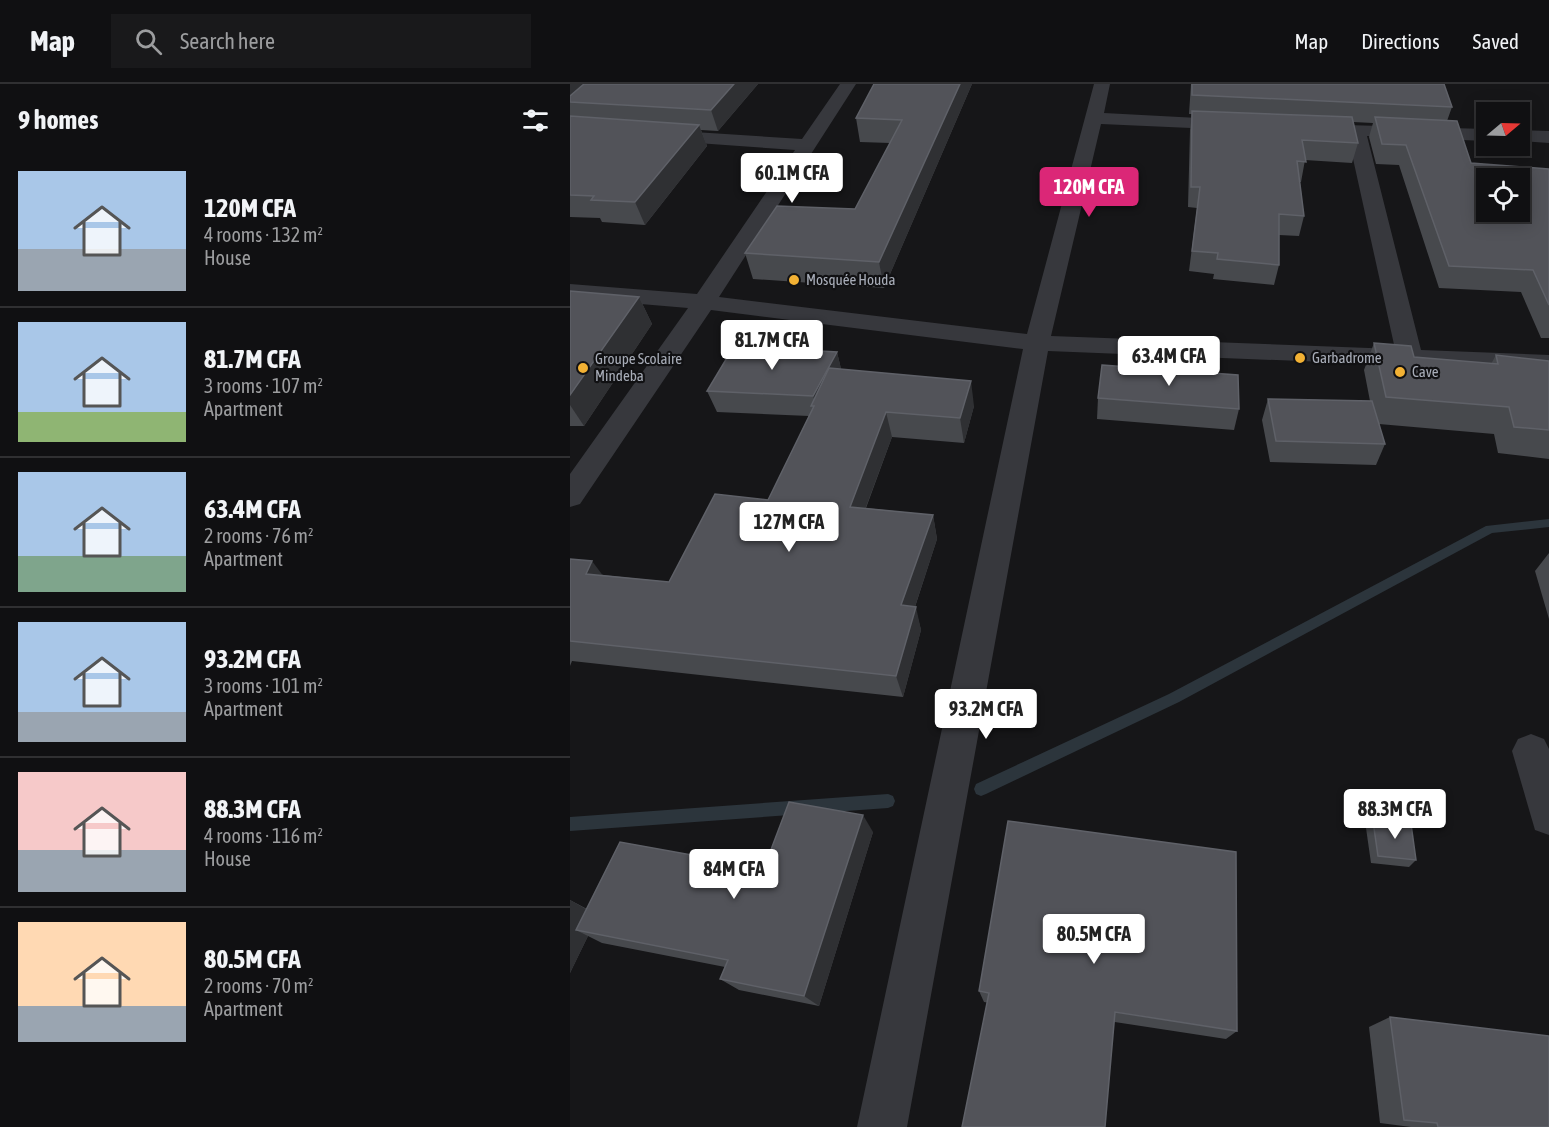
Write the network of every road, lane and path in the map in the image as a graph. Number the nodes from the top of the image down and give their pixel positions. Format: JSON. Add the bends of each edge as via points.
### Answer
{"nodes":[{"id":1,"x":848,"y":84,"type":"edge"},
{"id":2,"x":1102,"y":84,"type":"edge"},
{"id":3,"x":1094,"y":118,"type":"junction"},
{"id":4,"x":1249,"y":126,"type":"edge"},
{"id":5,"x":1296,"y":128,"type":"edge"},
{"id":6,"x":570,"y":129,"type":"edge"},
{"id":7,"x":1356,"y":131,"type":"junction"},
{"id":8,"x":1476,"y":135,"type":"edge"},
{"id":9,"x":1530,"y":136,"type":"edge"},
{"id":10,"x":1549,"y":137,"type":"edge"},
{"id":11,"x":807,"y":145,"type":"junction"},
{"id":12,"x":570,"y":291,"type":"edge"},
{"id":13,"x":704,"y":302,"type":"junction"},
{"id":14,"x":1037,"y":343,"type":"junction"},
{"id":15,"x":1410,"y":358,"type":"junction"},
{"id":16,"x":1549,"y":363,"type":"edge"},
{"id":17,"x":570,"y":496,"type":"edge"},
{"id":18,"x":1532,"y":752,"type":"dead end"},
{"id":19,"x":1549,"y":816,"type":"edge"},
{"id":20,"x":882,"y":1127,"type":"edge"}],
"edges":[{"from":1,"to":11,"type":"street"},
{"from":2,"to":3,"type":"street"},
{"from":3,"to":4,"type":"street"},
{"from":3,"to":14,"type":"street"},
{"from":5,"to":7,"type":"street"},
{"from":6,"to":11,"type":"street"},
{"from":7,"to":8,"type":"street"},
{"from":7,"to":15,"type":"street"},
{"from":9,"to":10,"type":"street"},
{"from":11,"to":13,"type":"street"},
{"from":12,"to":13,"type":"street"},
{"from":13,"to":14,"type":"street"},
{"from":13,"to":17,"type":"street"},
{"from":14,"to":15,"type":"street"},
{"from":14,"to":20,"type":"street"},
{"from":15,"to":16,"type":"street"},
{"from":18,"to":19,"type":"street"}]}
